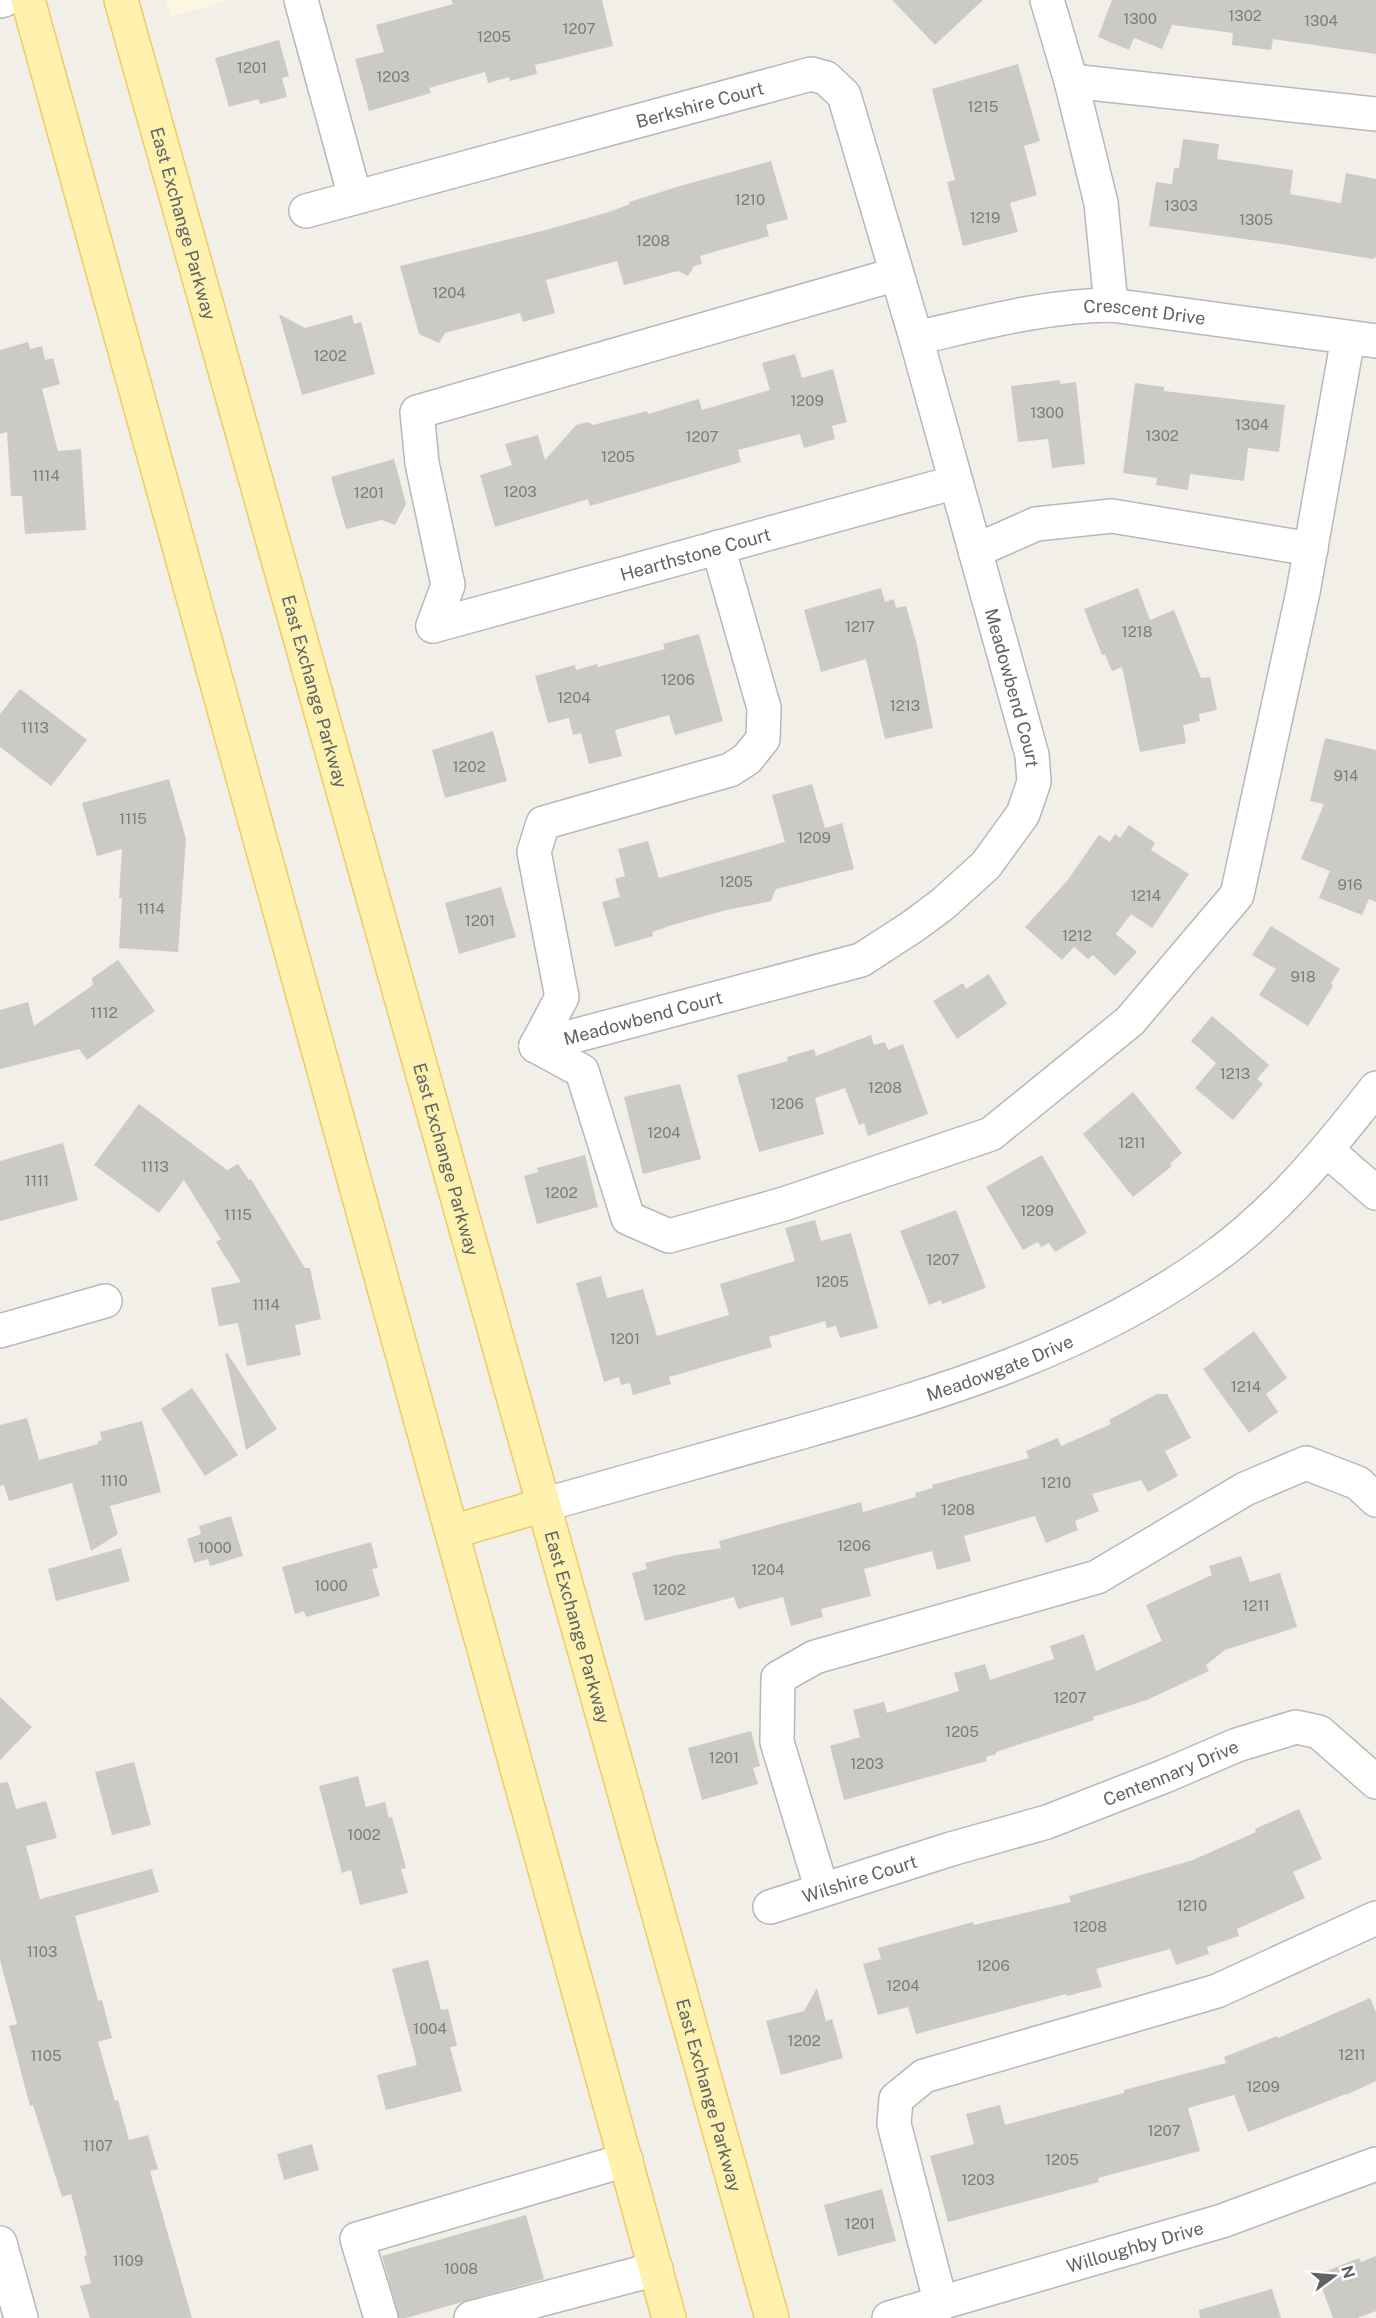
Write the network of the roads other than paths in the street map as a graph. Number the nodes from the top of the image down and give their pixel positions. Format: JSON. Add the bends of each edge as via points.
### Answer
{"nodes":[{"id":1,"x":28,"y":0,"type":"edge"},
{"id":2,"x":121,"y":0,"type":"edge"},
{"id":3,"x":301,"y":0,"type":"edge"},
{"id":4,"x":1047,"y":0,"type":"edge"},
{"id":5,"x":1071,"y":81,"type":"junction"},
{"id":6,"x":1376,"y":114,"type":"edge"},
{"id":7,"x":355,"y":197,"type":"junction"},
{"id":8,"x":306,"y":211,"type":"dead end"},
{"id":9,"x":897,"y":274,"type":"junction"},
{"id":10,"x":1111,"y":305,"type":"junction"},
{"id":11,"x":916,"y":338,"type":"junction"},
{"id":12,"x":1362,"y":340,"type":"edge"},
{"id":13,"x":956,"y":482,"type":"junction"},
{"id":14,"x":718,"y":547,"type":"junction"},
{"id":15,"x":1311,"y":549,"type":"junction"},
{"id":16,"x":975,"y":551,"type":"junction"},
{"id":17,"x":536,"y":1046,"type":"junction"},
{"id":18,"x":1376,"y":1088,"type":"edge"},
{"id":19,"x":1328,"y":1151,"type":"junction"},
{"id":20,"x":1376,"y":1193,"type":"edge"},
{"id":21,"x":105,"y":1301,"type":"dead end"},
{"id":22,"x":0,"y":1331,"type":"edge"},
{"id":23,"x":1376,"y":1500,"type":"edge"},
{"id":24,"x":543,"y":1505,"type":"junction"},
{"id":25,"x":452,"y":1532,"type":"junction"},
{"id":26,"x":1376,"y":1782,"type":"edge"},
{"id":27,"x":951,"y":1849,"type":"joint"},
{"id":28,"x":822,"y":1890,"type":"junction"},
{"id":29,"x":770,"y":1907,"type":"dead end"},
{"id":30,"x":1376,"y":1918,"type":"edge"},
{"id":31,"x":626,"y":2160,"type":"junction"},
{"id":32,"x":1376,"y":2163,"type":"edge"},
{"id":33,"x":0,"y":2243,"type":"edge"},
{"id":34,"x":656,"y":2269,"type":"junction"},
{"id":35,"x":941,"y":2304,"type":"junction"},
{"id":36,"x":21,"y":2318,"type":"edge"},
{"id":37,"x":381,"y":2318,"type":"edge"},
{"id":38,"x":471,"y":2318,"type":"edge"},
{"id":39,"x":669,"y":2318,"type":"edge"},
{"id":40,"x":772,"y":2318,"type":"edge"},
{"id":41,"x":890,"y":2318,"type":"edge"}],
"edges":[{"from":1,"to":25,"type":"main road"},
{"from":2,"to":24,"type":"main road","name":"East Exchange Parkway"},
{"from":3,"to":7,"type":"street"},
{"from":4,"to":5,"type":"street"},
{"from":5,"to":6,"type":"street"},
{"from":5,"to":10,"type":"street","via":[[1101,203]]},
{"from":7,"to":8,"type":"street","name":"Berkshire Court"},
{"from":7,"to":9,"type":"street","name":"Berkshire Court","via":[[811,74],[826,78],[844,95]]},
{"from":9,"to":11,"type":"street","name":"Berkshire Court"},
{"from":9,"to":14,"type":"street","name":"Hearthstone Court","via":[[417,412],[422,463],[448,585],[433,626]]},
{"from":10,"to":11,"type":"street","name":"Crescent Drive","via":[[1018,314]]},
{"from":10,"to":12,"type":"street","name":"Crescent Drive"},
{"from":11,"to":13,"type":"street","name":"Meadowbend Court"},
{"from":12,"to":15,"type":"street"},
{"from":13,"to":14,"type":"street","name":"Hearthstone Court"},
{"from":13,"to":16,"type":"street","name":"Meadowbend Court"},
{"from":14,"to":17,"type":"street","via":[[764,708],[763,739],[747,759],[730,770],[543,823],[534,852],[562,997]]},
{"from":15,"to":16,"type":"street","via":[[1112,516],[1036,524]]},
{"from":15,"to":17,"type":"street","via":[[1236,895],[1130,1021],[991,1134],[784,1204],[669,1236],[628,1218],[582,1071]]},
{"from":16,"to":17,"type":"street","name":"Meadowbend Court","via":[[1032,755],[1034,782],[1023,814],[986,866],[943,904],[861,960]]},
{"from":18,"to":19,"type":"street","name":"Meadowgate Drive"},
{"from":19,"to":20,"type":"street"},
{"from":19,"to":24,"type":"street","name":"Meadowgate Drive","via":[[1273,1207],[1212,1259],[1146,1302],[1076,1339],[918,1399]]},
{"from":21,"to":22,"type":"street"},
{"from":23,"to":28,"type":"street","via":[[1358,1484],[1306,1463],[1245,1489],[1097,1577],[814,1658],[778,1678],[777,1742]]},
{"from":24,"to":25,"type":"main road"},
{"from":24,"to":40,"type":"main road","name":"East Exchange Parkway"},
{"from":25,"to":31,"type":"main road"},
{"from":26,"to":27,"type":"street","name":"Centennary Drive","via":[[1319,1732],[1296,1727],[1237,1745],[1047,1822]]},
{"from":27,"to":28,"type":"street","name":"Wilshire Court"},
{"from":28,"to":29,"type":"street","name":"Wilshire Court"},
{"from":30,"to":35,"type":"street","via":[[1217,1991],[924,2076],[896,2098],[894,2124]]},
{"from":31,"to":34,"type":"main road"},
{"from":31,"to":37,"type":"street","via":[[357,2239]]},
{"from":32,"to":35,"type":"street","name":"Willoughby Drive","via":[[1222,2221]]},
{"from":33,"to":36,"type":"street"},
{"from":34,"to":38,"type":"street"},
{"from":34,"to":39,"type":"main road"},
{"from":35,"to":41,"type":"street","name":"Willoughby Drive"}]}
